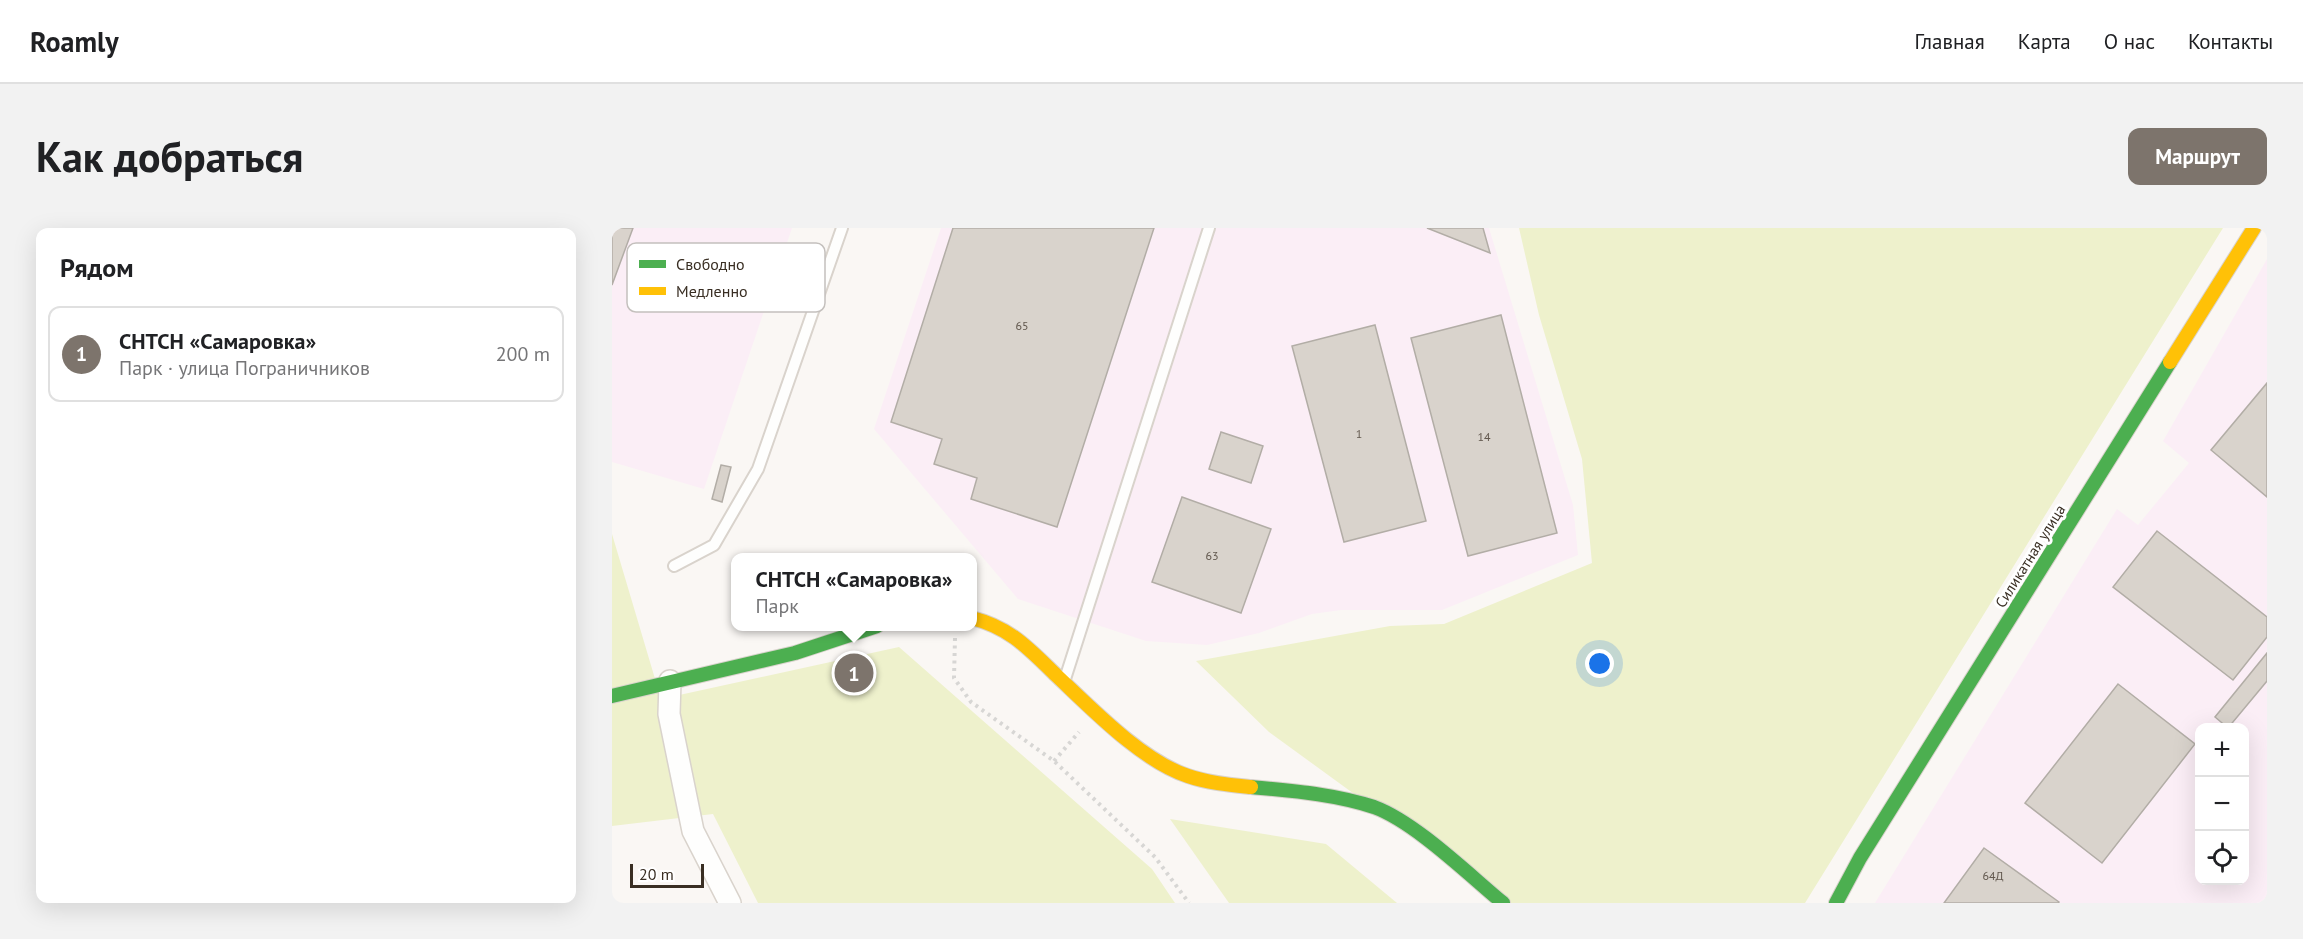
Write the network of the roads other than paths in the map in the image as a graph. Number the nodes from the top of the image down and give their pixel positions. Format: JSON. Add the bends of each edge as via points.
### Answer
{"nodes":[{"id":1,"x":842,"y":228,"type":"edge"},
{"id":2,"x":1209,"y":228,"type":"edge"},
{"id":3,"x":2254,"y":228,"type":"edge"},
{"id":4,"x":825,"y":277,"type":"edge"},
{"id":5,"x":813,"y":312,"type":"edge"},
{"id":6,"x":674,"y":566,"type":"dead end"},
{"id":7,"x":977,"y":619,"type":"edge"},
{"id":8,"x":864,"y":631,"type":"edge"},
{"id":9,"x":670,"y":681,"type":"junction"},
{"id":10,"x":1064,"y":682,"type":"junction"},
{"id":11,"x":612,"y":696,"type":"edge"},
{"id":12,"x":730,"y":903,"type":"edge"},
{"id":13,"x":1503,"y":903,"type":"edge"},
{"id":14,"x":1836,"y":903,"type":"edge"}],
"edges":[{"from":1,"to":4,"type":"lane"},
{"from":2,"to":10,"type":"lane"},
{"from":3,"to":14,"type":"street","name":"Силикатная улица"},
{"from":5,"to":6,"type":"lane","via":[[758,469],[714,545]]},
{"from":7,"to":10,"type":"street","via":[[1013,634]]},
{"from":8,"to":9,"type":"street","via":[[795,653]]},
{"from":9,"to":11,"type":"street"},
{"from":9,"to":12,"type":"street","via":[[669,714],[693,831]]},
{"from":10,"to":13,"type":"street","via":[[1146,753],[1187,776],[1327,795],[1376,808],[1418,833]]}]}
